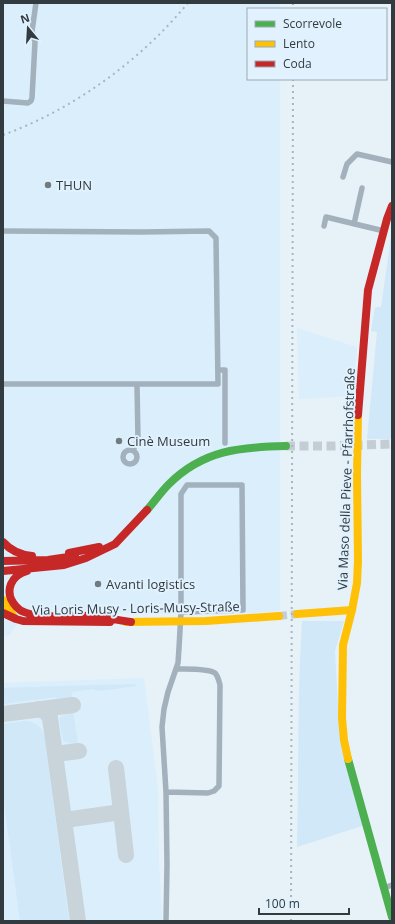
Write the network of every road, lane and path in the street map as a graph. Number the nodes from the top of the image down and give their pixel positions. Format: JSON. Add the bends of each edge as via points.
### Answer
{"nodes":[{"id":1,"x":36,"y":3,"type":"edge"},
{"id":2,"x":3,"y":101,"type":"edge"},
{"id":3,"x":392,"y":162,"type":"edge"},
{"id":4,"x":344,"y":177,"type":"dead end"},
{"id":5,"x":362,"y":188,"type":"dead end"},
{"id":6,"x":392,"y":206,"type":"edge"},
{"id":7,"x":354,"y":224,"type":"junction"},
{"id":8,"x":324,"y":226,"type":"dead end"},
{"id":9,"x":3,"y":231,"type":"edge"},
{"id":10,"x":384,"y":232,"type":"junction"},
{"id":11,"x":218,"y":370,"type":"junction"},
{"id":12,"x":3,"y":384,"type":"edge"},
{"id":13,"x":137,"y":385,"type":"junction"},
{"id":14,"x":226,"y":443,"type":"dead end"},
{"id":15,"x":286,"y":446,"type":"tunnel mouth"},
{"id":16,"x":133,"y":450,"type":"dead end"},
{"id":17,"x":129,"y":529,"type":"junction"},
{"id":18,"x":3,"y":542,"type":"edge"},
{"id":19,"x":99,"y":547,"type":"junction"},
{"id":20,"x":3,"y":561,"type":"edge"},
{"id":21,"x":54,"y":566,"type":"junction"},
{"id":22,"x":3,"y":571,"type":"edge"},
{"id":23,"x":3,"y":600,"type":"edge"},
{"id":24,"x":352,"y":610,"type":"junction"},
{"id":25,"x":181,"y":612,"type":"junction"},
{"id":26,"x":3,"y":613,"type":"edge"},
{"id":27,"x":297,"y":614,"type":"tunnel mouth"},
{"id":28,"x":279,"y":616,"type":"tunnel mouth"},
{"id":29,"x":16,"y":619,"type":"junction"},
{"id":30,"x":131,"y":622,"type":"junction"},
{"id":31,"x":181,"y":622,"type":"junction"},
{"id":32,"x":176,"y":669,"type":"junction"},
{"id":33,"x":166,"y":792,"type":"junction"},
{"id":34,"x":388,"y":886,"type":"edge"},
{"id":35,"x":392,"y":917,"type":"edge"},
{"id":36,"x":166,"y":921,"type":"edge"}],
"edges":[{"from":1,"to":2,"type":"street","via":[[32,31],[35,42],[31,101]]},
{"from":3,"to":4,"type":"street","via":[[357,154],[347,164]]},
{"from":5,"to":7,"type":"street"},
{"from":6,"to":10,"type":"street","name":"Via Maso della Pieve - Pfarrhofstraße"},
{"from":7,"to":8,"type":"street","via":[[326,217]]},
{"from":7,"to":10,"type":"street"},
{"from":9,"to":11,"type":"street","via":[[209,231],[216,238]]},
{"from":10,"to":24,"type":"street","name":"Via Maso della Pieve - Pfarrhofstraße","via":[[368,290],[362,354],[358,413],[358,561]]},
{"from":11,"to":13,"type":"street","via":[[218,384]]},
{"from":11,"to":14,"type":"street","via":[[225,370]]},
{"from":12,"to":13,"type":"street"},
{"from":13,"to":16,"type":"street","via":[[138,440]]},
{"from":15,"to":17,"type":"street","via":[[236,448],[197,462],[170,484]]},
{"from":17,"to":19,"type":"street"},
{"from":17,"to":21,"type":"street","via":[[115,544],[86,558]]},
{"from":18,"to":19,"type":"street","via":[[8,548],[23,556],[63,554]]},
{"from":19,"to":20,"type":"street","via":[[60,559]]},
{"from":21,"to":22,"type":"street"},
{"from":21,"to":30,"type":"street","via":[[23,572],[16,577],[9,590],[15,606],[32,614],[90,616]]},
{"from":23,"to":29,"type":"street","name":"Via Loris Musy - Loris-Musy-Straße"},
{"from":24,"to":27,"type":"street"},
{"from":24,"to":34,"type":"street","name":"Via Maso della Pieve - Pfarrhofstraße","via":[[343,645],[344,740],[349,766]]},
{"from":25,"to":25,"type":"street","via":[[243,610],[242,485],[187,485],[181,494]]},
{"from":25,"to":31,"type":"street"},
{"from":26,"to":29,"type":"street"},
{"from":28,"to":31,"type":"street","name":"Via Loris Musy - Loris-Musy-Straße"},
{"from":29,"to":30,"type":"street","name":"Via Loris Musy - Loris-Musy-Straße"},
{"from":30,"to":31,"type":"street","name":"Via Loris Musy - Loris-Musy-Straße"},
{"from":31,"to":32,"type":"street"},
{"from":32,"to":33,"type":"street","via":[[168,692],[162,727]]},
{"from":32,"to":33,"type":"street","via":[[207,670],[214,672],[218,678],[219,786],[208,793]]},
{"from":33,"to":36,"type":"street"},
{"from":34,"to":35,"type":"street","name":"Via Maso della Pieve - Pfarrhofstraße"}]}
